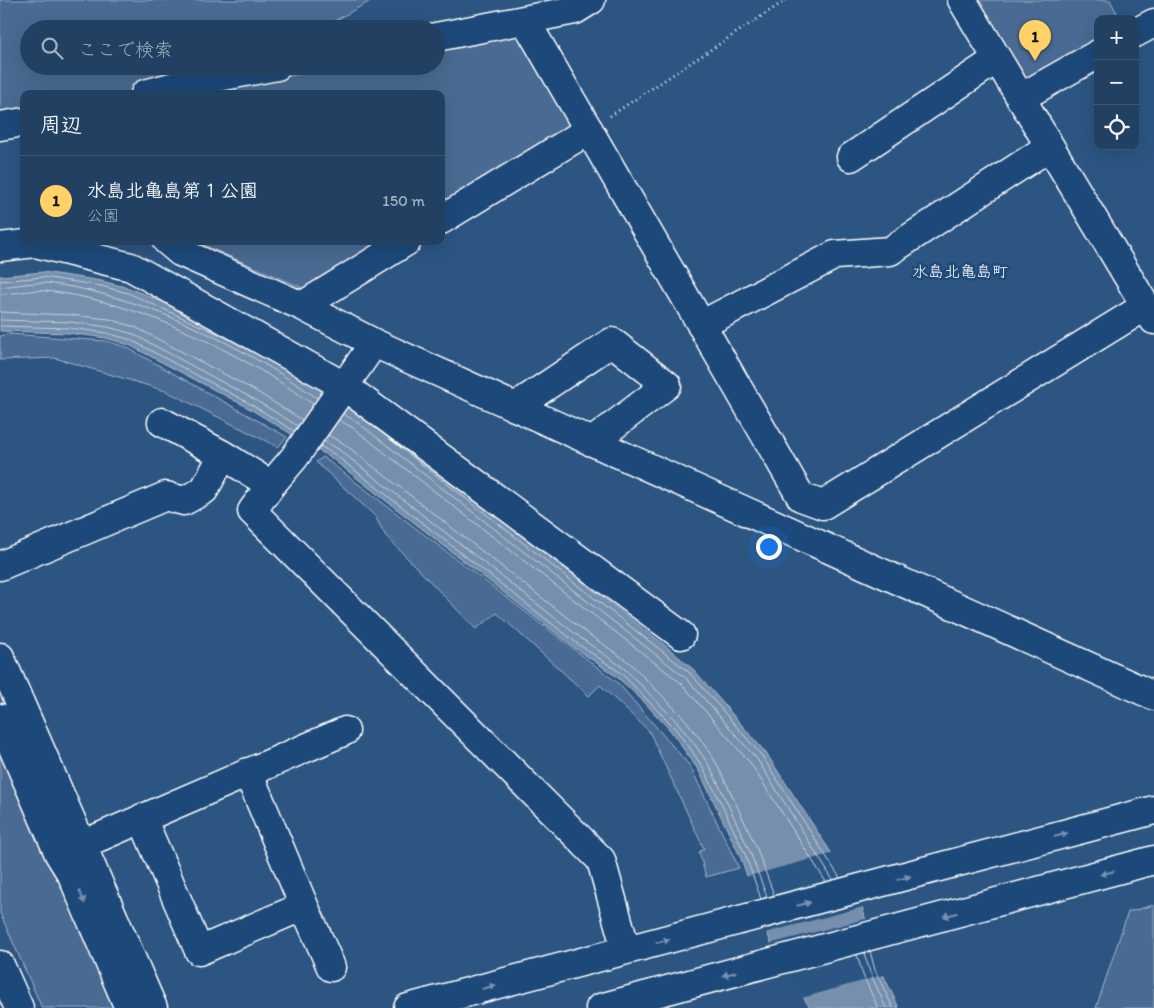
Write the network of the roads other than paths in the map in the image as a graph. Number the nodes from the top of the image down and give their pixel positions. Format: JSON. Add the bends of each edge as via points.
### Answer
{"nodes":[{"id":1,"x":592,"y":0,"type":"edge"},
{"id":2,"x":962,"y":0,"type":"edge"},
{"id":3,"x":526,"y":20,"type":"junction"},
{"id":4,"x":445,"y":35,"type":"edge"},
{"id":5,"x":1094,"y":56,"type":"edge"},
{"id":6,"x":997,"y":59,"type":"junction"},
{"id":7,"x":230,"y":75,"type":"edge"},
{"id":8,"x":160,"y":90,"type":"edge"},
{"id":9,"x":1020,"y":98,"type":"junction"},
{"id":10,"x":20,"y":123,"type":"edge"},
{"id":11,"x":0,"y":126,"type":"edge"},
{"id":12,"x":589,"y":130,"type":"junction"},
{"id":13,"x":1049,"y":147,"type":"junction"},
{"id":14,"x":851,"y":157,"type":"dead end"},
{"id":15,"x":445,"y":218,"type":"edge"},
{"id":16,"x":20,"y":245,"type":"edge"},
{"id":17,"x":43,"y":245,"type":"edge"},
{"id":18,"x":172,"y":245,"type":"edge"},
{"id":19,"x":401,"y":245,"type":"edge"},
{"id":20,"x":0,"y":247,"type":"edge"},
{"id":21,"x":302,"y":306,"type":"junction"},
{"id":22,"x":1151,"y":314,"type":"edge"},
{"id":23,"x":701,"y":325,"type":"junction"},
{"id":24,"x":374,"y":343,"type":"junction"},
{"id":25,"x":342,"y":389,"type":"junction"},
{"id":26,"x":515,"y":407,"type":"junction"},
{"id":27,"x":162,"y":422,"type":"dead end"},
{"id":28,"x":592,"y":442,"type":"junction"},
{"id":29,"x":223,"y":456,"type":"junction"},
{"id":30,"x":272,"y":485,"type":"junction"},
{"id":31,"x":0,"y":566,"type":"edge"},
{"id":32,"x":681,"y":635,"type":"dead end"},
{"id":33,"x":0,"y":657,"type":"edge"},
{"id":34,"x":1154,"y":696,"type":"edge"},
{"id":35,"x":0,"y":718,"type":"edge"},
{"id":36,"x":344,"y":731,"type":"dead end"},
{"id":37,"x":248,"y":772,"type":"junction"},
{"id":38,"x":1154,"y":810,"type":"edge"},
{"id":39,"x":142,"y":818,"type":"junction"},
{"id":40,"x":70,"y":849,"type":"junction"},
{"id":41,"x":1154,"y":860,"type":"edge"},
{"id":42,"x":304,"y":906,"type":"junction"},
{"id":43,"x":626,"y":950,"type":"junction"},
{"id":44,"x":0,"y":965,"type":"edge"},
{"id":45,"x":331,"y":967,"type":"dead end"},
{"id":46,"x":19,"y":1008,"type":"edge"},
{"id":47,"x":129,"y":1008,"type":"edge"},
{"id":48,"x":153,"y":1008,"type":"edge"},
{"id":49,"x":408,"y":1008,"type":"edge"},
{"id":50,"x":600,"y":1008,"type":"edge"}],
"edges":[{"from":1,"to":3,"type":"street","via":[[575,10]]},
{"from":2,"to":6,"type":"street"},
{"from":3,"to":4,"type":"street"},
{"from":3,"to":12,"type":"street"},
{"from":5,"to":9,"type":"street"},
{"from":6,"to":9,"type":"street"},
{"from":6,"to":14,"type":"street"},
{"from":7,"to":8,"type":"street"},
{"from":9,"to":13,"type":"street"},
{"from":10,"to":11,"type":"street"},
{"from":12,"to":15,"type":"street"},
{"from":12,"to":23,"type":"street"},
{"from":13,"to":22,"type":"street"},
{"from":13,"to":23,"type":"street","via":[[890,251],[835,255]]},
{"from":16,"to":20,"type":"street"},
{"from":17,"to":25,"type":"street","via":[[131,267]]},
{"from":18,"to":21,"type":"street","via":[[180,252]]},
{"from":19,"to":21,"type":"street"},
{"from":21,"to":24,"type":"street"},
{"from":22,"to":23,"type":"street","via":[[823,505],[801,497]]},
{"from":24,"to":25,"type":"street"},
{"from":24,"to":26,"type":"street"},
{"from":25,"to":30,"type":"street"},
{"from":25,"to":32,"type":"street"},
{"from":26,"to":28,"type":"street"},
{"from":26,"to":28,"type":"street","via":[[612,342],[667,385]]},
{"from":27,"to":29,"type":"street"},
{"from":28,"to":34,"type":"street"},
{"from":29,"to":30,"type":"street"},
{"from":29,"to":31,"type":"street","via":[[204,490],[184,501],[166,496]]},
{"from":30,"to":43,"type":"street","via":[[252,511],[601,860]]},
{"from":33,"to":40,"type":"street"},
{"from":35,"to":40,"type":"street"},
{"from":36,"to":37,"type":"street"},
{"from":37,"to":39,"type":"street"},
{"from":37,"to":42,"type":"street"},
{"from":43,"to":38,"type":"street","one_way":true},
{"from":39,"to":40,"type":"street"},
{"from":39,"to":42,"type":"street","via":[[199,951]]},
{"from":40,"to":47,"type":"street","one_way":true,"via":[[72,875]]},
{"from":40,"to":48,"type":"street"},
{"from":41,"to":50,"type":"street","one_way":true},
{"from":42,"to":45,"type":"street"},
{"from":49,"to":43,"type":"street","one_way":true},
{"from":44,"to":46,"type":"street"}]}
